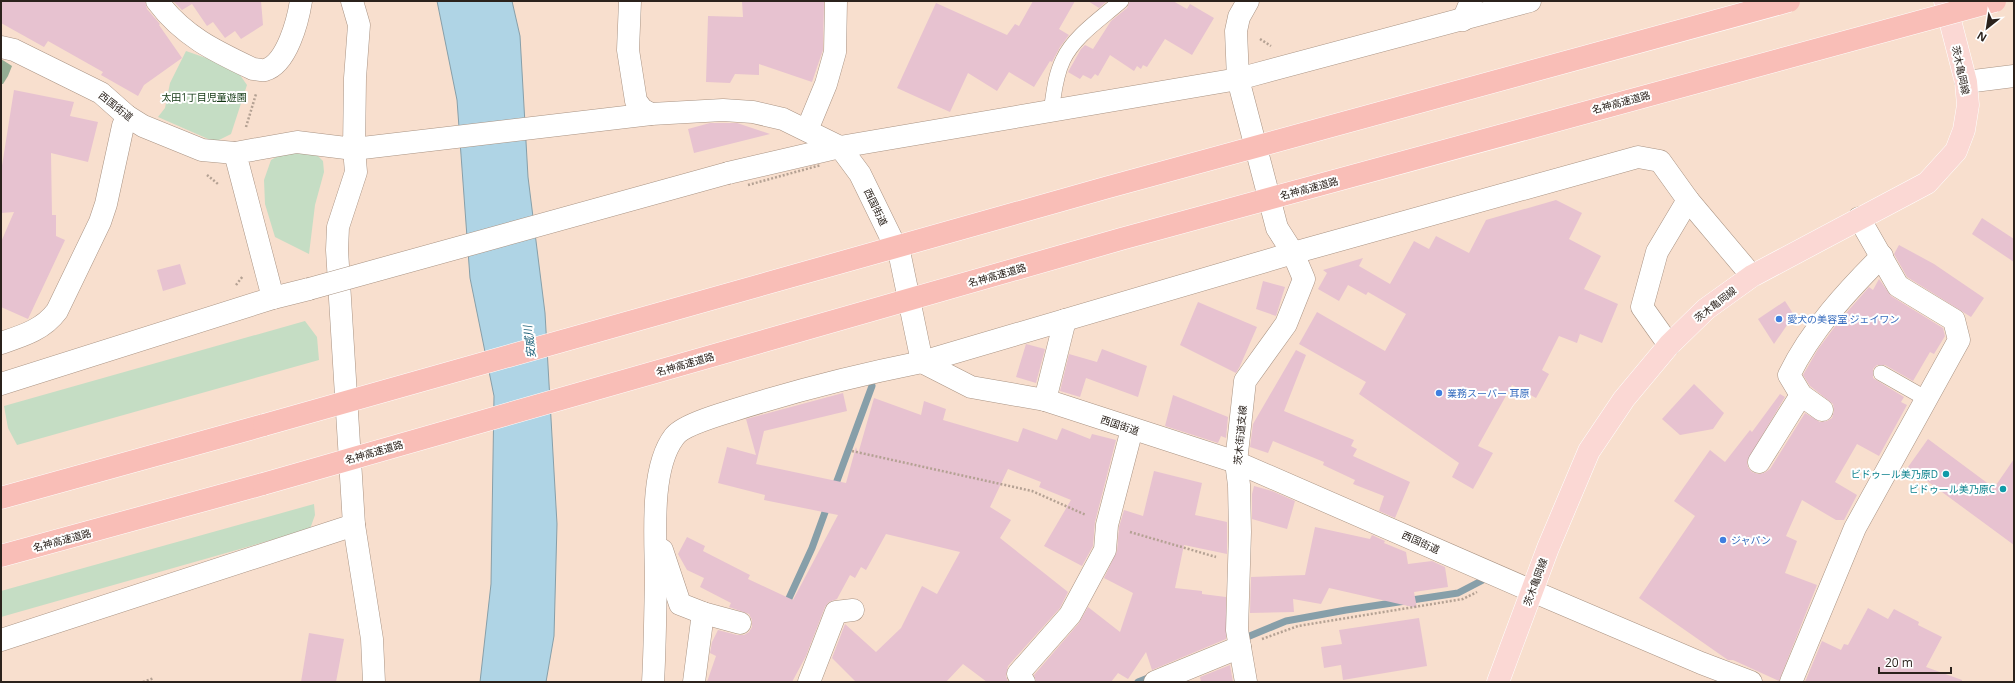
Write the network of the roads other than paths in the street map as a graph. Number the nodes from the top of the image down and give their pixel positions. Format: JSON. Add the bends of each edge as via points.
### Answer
{"nodes":[{"id":1,"x":158,"y":1,"type":"edge"},
{"id":2,"x":301,"y":1,"type":"edge"},
{"id":3,"x":352,"y":1,"type":"edge"},
{"id":4,"x":630,"y":1,"type":"edge"},
{"id":5,"x":836,"y":1,"type":"edge"},
{"id":6,"x":1121,"y":1,"type":"edge"},
{"id":7,"x":1248,"y":1,"type":"edge"},
{"id":8,"x":1530,"y":1,"type":"edge"},
{"id":9,"x":1789,"y":1,"type":"edge"},
{"id":10,"x":1945,"y":1,"type":"edge"},
{"id":11,"x":1995,"y":1,"type":"edge"},
{"id":12,"x":1467,"y":10,"type":"edge"},
{"id":13,"x":1,"y":47,"type":"edge"},
{"id":14,"x":2014,"y":76,"type":"edge"},
{"id":15,"x":1238,"y":79,"type":"junction"},
{"id":16,"x":1966,"y":82,"type":"junction"},
{"id":17,"x":1051,"y":111,"type":"junction"},
{"id":18,"x":651,"y":114,"type":"junction"},
{"id":19,"x":127,"y":116,"type":"junction"},
{"id":20,"x":807,"y":130,"type":"junction"},
{"id":21,"x":840,"y":148,"type":"junction"},
{"id":22,"x":354,"y":149,"type":"junction"},
{"id":23,"x":240,"y":152,"type":"junction"},
{"id":24,"x":1688,"y":200,"type":"junction"},
{"id":25,"x":1859,"y":218,"type":"junction"},
{"id":26,"x":1293,"y":253,"type":"junction"},
{"id":27,"x":1882,"y":256,"type":"junction"},
{"id":28,"x":1752,"y":276,"type":"junction"},
{"id":29,"x":273,"y":298,"type":"junction"},
{"id":30,"x":1065,"y":320,"type":"junction"},
{"id":31,"x":1,"y":343,"type":"edge"},
{"id":32,"x":1669,"y":345,"type":"junction"},
{"id":33,"x":922,"y":362,"type":"junction"},
{"id":34,"x":1882,"y":373,"type":"dead end"},
{"id":35,"x":1,"y":384,"type":"edge"},
{"id":36,"x":1801,"y":395,"type":"junction"},
{"id":37,"x":1925,"y":398,"type":"junction"},
{"id":38,"x":1045,"y":400,"type":"junction"},
{"id":39,"x":1822,"y":410,"type":"dead end"},
{"id":40,"x":1132,"y":429,"type":"junction"},
{"id":41,"x":1236,"y":462,"type":"junction"},
{"id":42,"x":1759,"y":462,"type":"dead end"},
{"id":43,"x":1,"y":498,"type":"edge"},
{"id":44,"x":354,"y":525,"type":"junction"},
{"id":45,"x":656,"y":532,"type":"junction"},
{"id":46,"x":1,"y":556,"type":"edge"},
{"id":47,"x":1532,"y":591,"type":"junction"},
{"id":48,"x":853,"y":610,"type":"dead end"},
{"id":49,"x":703,"y":614,"type":"junction"},
{"id":50,"x":740,"y":623,"type":"dead end"},
{"id":51,"x":1,"y":640,"type":"edge"},
{"id":52,"x":1240,"y":648,"type":"junction"},
{"id":53,"x":374,"y":682,"type":"edge"},
{"id":54,"x":653,"y":682,"type":"edge"},
{"id":55,"x":694,"y":682,"type":"edge"},
{"id":56,"x":809,"y":682,"type":"edge"},
{"id":57,"x":1024,"y":682,"type":"edge"},
{"id":58,"x":1155,"y":682,"type":"edge"},
{"id":59,"x":1246,"y":682,"type":"edge"},
{"id":60,"x":1498,"y":682,"type":"edge"},
{"id":61,"x":1751,"y":682,"type":"edge"},
{"id":62,"x":1791,"y":682,"type":"edge"}],
"edges":[{"from":1,"to":2,"type":"street","via":[[192,37],[253,69],[264,70],[273,67],[280,60],[298,16]]},
{"from":3,"to":22,"type":"street","via":[[359,25]]},
{"from":4,"to":18,"type":"street","via":[[628,50],[636,101],[642,109]]},
{"from":5,"to":20,"type":"street","via":[[835,52],[826,84]]},
{"from":6,"to":17,"type":"lane","via":[[1075,42],[1063,59],[1057,74]]},
{"from":7,"to":15,"type":"street","name":"茨木街道支線","via":[[1239,17],[1236,31]]},
{"from":8,"to":12,"type":"street"},
{"from":9,"to":43,"type":"highway","bridge":true,"via":[[1105,188]]},
{"from":10,"to":16,"type":"main road","name":"茨木亀岡線"},
{"from":11,"to":46,"type":"highway","name":"名神高速道路","bridge":true,"via":[[1121,239],[263,484]]},
{"from":12,"to":15,"type":"street"},
{"from":13,"to":19,"type":"street","name":"西国街道","via":[[14,50],[101,93]]},
{"from":14,"to":16,"type":"street"},
{"from":15,"to":17,"type":"street"},
{"from":15,"to":26,"type":"street","name":"茨木街道支線","via":[[1277,228]]},
{"from":16,"to":25,"type":"main road","name":"茨木亀岡線","via":[[1967,112],[1956,151],[1927,183]]},
{"from":17,"to":21,"type":"street"},
{"from":18,"to":20,"type":"street","name":"西国街道","via":[[722,110],[753,112],[784,119]]},
{"from":18,"to":22,"type":"street","name":"西国街道"},
{"from":19,"to":23,"type":"street","name":"西国街道","via":[[163,135],[202,150]]},
{"from":19,"to":31,"type":"street","via":[[122,126],[100,222],[57,311],[50,321],[38,330]]},
{"from":20,"to":21,"type":"street","name":"西国街道"},
{"from":21,"to":29,"type":"street","bridge":true,"via":[[728,173]]},
{"from":21,"to":33,"type":"street","name":"西国街道","via":[[860,174],[900,256]]},
{"from":22,"to":23,"type":"street","name":"西国街道","via":[[297,142]]},
{"from":22,"to":44,"type":"street","via":[[356,172],[338,227],[337,250]]},
{"from":23,"to":29,"type":"street"},
{"from":24,"to":26,"type":"street","via":[[1660,161],[1638,157]]},
{"from":24,"to":28,"type":"street"},
{"from":24,"to":32,"type":"street","via":[[1657,252],[1642,306]]},
{"from":25,"to":27,"type":"street"},
{"from":25,"to":28,"type":"main road","name":"茨木亀岡線"},
{"from":26,"to":30,"type":"street"},
{"from":26,"to":41,"type":"street","name":"茨木街道支線","via":[[1304,279],[1286,324],[1245,381]]},
{"from":27,"to":36,"type":"street","via":[[1838,302],[1797,358],[1789,375]]},
{"from":27,"to":37,"type":"street","via":[[1898,286],[1954,320],[1959,340]]},
{"from":28,"to":32,"type":"main road","name":"茨木亀岡線","via":[[1706,309]]},
{"from":29,"to":35,"type":"street"},
{"from":30,"to":33,"type":"street"},
{"from":30,"to":38,"type":"street"},
{"from":32,"to":47,"type":"main road","name":"茨木亀岡線","via":[[1624,399],[1590,451]]},
{"from":33,"to":38,"type":"street","name":"西国街道","via":[[971,387]]},
{"from":33,"to":45,"type":"street","via":[[783,395],[701,421],[674,435],[663,458],[656,500]]},
{"from":34,"to":37,"type":"lane"},
{"from":36,"to":39,"type":"street"},
{"from":36,"to":42,"type":"street"},
{"from":37,"to":62,"type":"street","via":[[1872,501],[1855,528]]},
{"from":38,"to":40,"type":"street","name":"西国街道"},
{"from":40,"to":41,"type":"street","name":"西国街道"},
{"from":40,"to":57,"type":"street","via":[[1107,525],[1105,550],[1070,615],[1018,674]]},
{"from":41,"to":47,"type":"street","name":"西国街道"},
{"from":41,"to":52,"type":"street","name":"茨木街道支線","via":[[1239,485],[1237,630]]},
{"from":44,"to":51,"type":"street"},
{"from":44,"to":53,"type":"street","via":[[372,639]]},
{"from":45,"to":49,"type":"street","via":[[680,604]]},
{"from":45,"to":54,"type":"street"},
{"from":47,"to":60,"type":"main road","name":"茨木亀岡線"},
{"from":47,"to":61,"type":"street","name":"西国街道"},
{"from":48,"to":56,"type":"street","via":[[836,612]]},
{"from":49,"to":50,"type":"street"},
{"from":49,"to":55,"type":"street"},
{"from":52,"to":58,"type":"street"},
{"from":52,"to":59,"type":"street","name":"茨木街道支線"}]}
